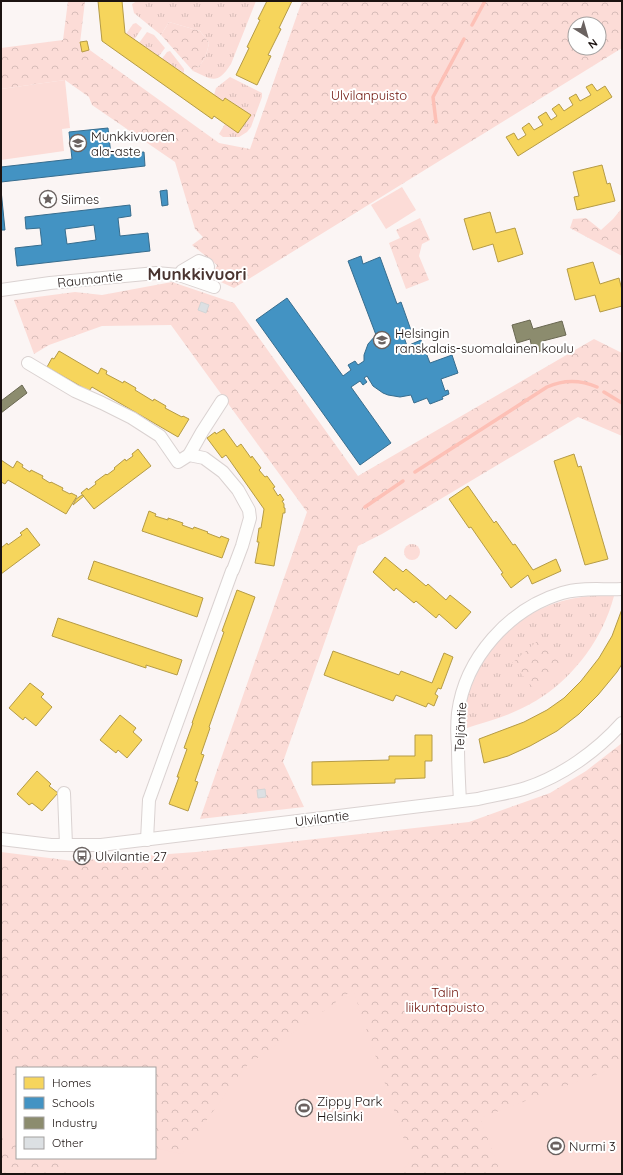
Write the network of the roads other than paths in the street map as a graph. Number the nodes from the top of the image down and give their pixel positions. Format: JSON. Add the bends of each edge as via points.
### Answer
{"nodes":[{"id":1,"x":180,"y":275,"type":"junction"},
{"id":2,"x":1,"y":290,"type":"edge"},
{"id":3,"x":28,"y":363,"type":"dead end"},
{"id":4,"x":222,"y":401,"type":"dead end"},
{"id":5,"x":189,"y":456,"type":"junction"},
{"id":6,"x":622,"y":589,"type":"edge"},
{"id":7,"x":622,"y":723,"type":"edge"},
{"id":8,"x":64,"y":794,"type":"dead end"},
{"id":9,"x":460,"y":801,"type":"junction"},
{"id":10,"x":1,"y":839,"type":"edge"},
{"id":11,"x":147,"y":840,"type":"junction"},
{"id":12,"x":66,"y":846,"type":"junction"}],
"edges":[{"from":1,"to":1,"type":"street","name":"Raumantie","via":[[209,285],[208,267],[199,261],[182,271]]},
{"from":1,"to":2,"type":"street","name":"Raumantie","via":[[156,273]]},
{"from":3,"to":5,"type":"street","via":[[75,391],[132,418],[160,436],[178,462]]},
{"from":4,"to":5,"type":"street"},
{"from":5,"to":11,"type":"street","via":[[204,458],[223,472],[238,490],[249,510],[250,518],[149,800]]},
{"from":6,"to":9,"type":"street","name":"Teljäntie","via":[[573,590],[551,597],[517,616],[494,636],[480,654],[462,693],[458,714]]},
{"from":7,"to":9,"type":"street","name":"Ulvilantie","via":[[590,752],[544,781],[525,788]]},
{"from":8,"to":12,"type":"street"},
{"from":9,"to":11,"type":"street","name":"Ulvilantie"},
{"from":10,"to":12,"type":"street","name":"Ulvilantie"},
{"from":11,"to":12,"type":"street","name":"Ulvilantie"}]}
